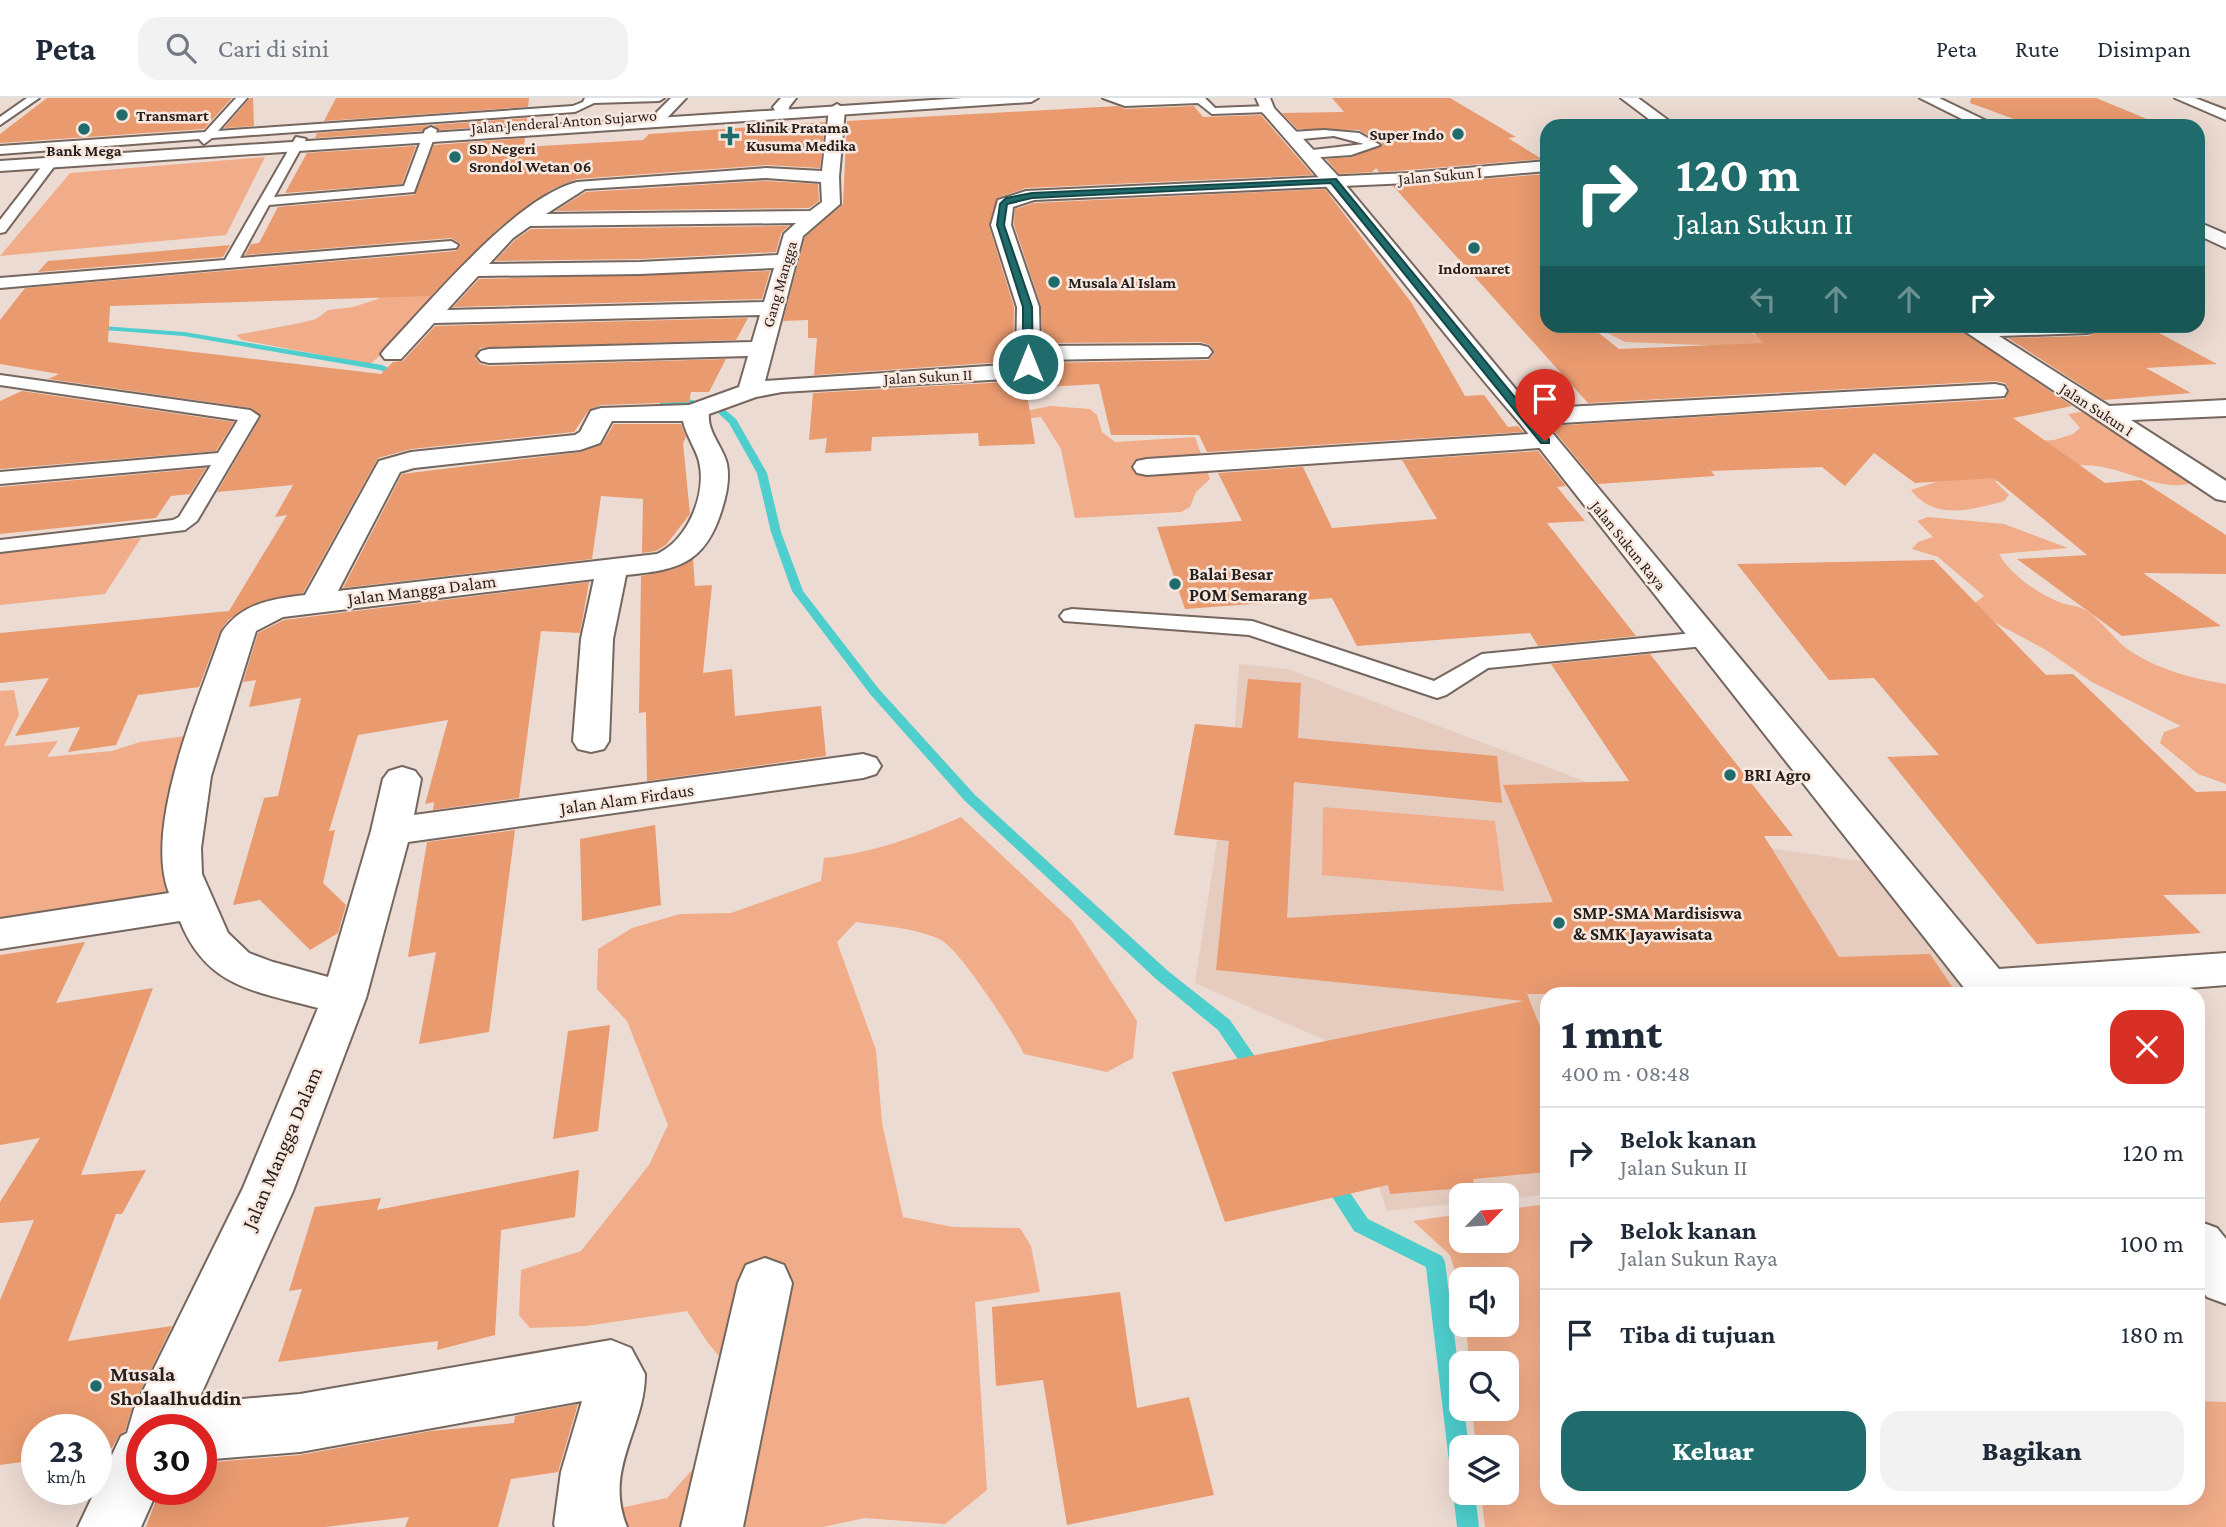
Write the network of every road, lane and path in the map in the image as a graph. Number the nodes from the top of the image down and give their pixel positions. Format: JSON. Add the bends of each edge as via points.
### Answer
{"nodes":[{"id":1,"x":34,"y":98,"type":"edge"},
{"id":2,"x":242,"y":98,"type":"edge"},
{"id":3,"x":557,"y":98,"type":"edge"},
{"id":4,"x":679,"y":98,"type":"edge"},
{"id":5,"x":930,"y":98,"type":"edge"},
{"id":6,"x":1031,"y":98,"type":"edge"},
{"id":7,"x":1108,"y":98,"type":"edge"},
{"id":8,"x":1628,"y":98,"type":"edge"},
{"id":9,"x":1927,"y":98,"type":"edge"},
{"id":10,"x":2182,"y":98,"type":"edge"},
{"id":11,"x":590,"y":99,"type":"edge"},
{"id":12,"x":1202,"y":99,"type":"edge"},
{"id":13,"x":1265,"y":103,"type":"edge"},
{"id":14,"x":660,"y":106,"type":"edge"},
{"id":15,"x":784,"y":106,"type":"edge"},
{"id":16,"x":837,"y":109,"type":"junction"},
{"id":17,"x":552,"y":110,"type":"junction"},
{"id":18,"x":1212,"y":111,"type":"junction"},
{"id":19,"x":1199,"y":114,"type":"dead end"},
{"id":20,"x":2226,"y":115,"type":"edge"},
{"id":21,"x":513,"y":118,"type":"junction"},
{"id":22,"x":1658,"y":119,"type":"edge"},
{"id":23,"x":1974,"y":119,"type":"edge"},
{"id":24,"x":0,"y":122,"type":"edge"},
{"id":25,"x":586,"y":123,"type":"junction"},
{"id":26,"x":429,"y":133,"type":"junction"},
{"id":27,"x":205,"y":140,"type":"junction"},
{"id":28,"x":297,"y":142,"type":"junction"},
{"id":29,"x":1300,"y":145,"type":"junction"},
{"id":30,"x":0,"y":150,"type":"edge"},
{"id":31,"x":53,"y":159,"type":"junction"},
{"id":32,"x":0,"y":160,"type":"edge"},
{"id":33,"x":0,"y":166,"type":"edge"},
{"id":34,"x":1540,"y":166,"type":"edge"},
{"id":35,"x":830,"y":177,"type":"junction"},
{"id":36,"x":1333,"y":181,"type":"junction"},
{"id":37,"x":264,"y":202,"type":"junction"},
{"id":38,"x":817,"y":217,"type":"junction"},
{"id":39,"x":524,"y":220,"type":"junction"},
{"id":40,"x":0,"y":229,"type":"edge"},
{"id":41,"x":2205,"y":232,"type":"edge"},
{"id":42,"x":2226,"y":242,"type":"edge"},
{"id":43,"x":451,"y":245,"type":"dead end"},
{"id":44,"x":786,"y":261,"type":"junction"},
{"id":45,"x":230,"y":264,"type":"junction"},
{"id":46,"x":471,"y":270,"type":"junction"},
{"id":47,"x":0,"y":283,"type":"edge"},
{"id":48,"x":772,"y":308,"type":"junction"},
{"id":49,"x":428,"y":317,"type":"junction"},
{"id":50,"x":1980,"y":333,"type":"edge"},
{"id":51,"x":760,"y":349,"type":"junction"},
{"id":52,"x":1199,"y":352,"type":"dead end"},
{"id":53,"x":1028,"y":353,"type":"junction"},
{"id":54,"x":393,"y":354,"type":"dead end"},
{"id":55,"x":489,"y":356,"type":"dead end"},
{"id":56,"x":0,"y":380,"type":"edge"},
{"id":57,"x":750,"y":391,"type":"junction"},
{"id":58,"x":1995,"y":391,"type":"dead end"},
{"id":59,"x":706,"y":407,"type":"junction"},
{"id":60,"x":2226,"y":408,"type":"edge"},
{"id":61,"x":2106,"y":414,"type":"junction"},
{"id":62,"x":1536,"y":429,"type":"junction"},
{"id":63,"x":224,"y":458,"type":"junction"},
{"id":64,"x":1147,"y":467,"type":"dead end"},
{"id":65,"x":0,"y":478,"type":"edge"},
{"id":66,"x":2226,"y":493,"type":"edge"},
{"id":67,"x":0,"y":546,"type":"edge"},
{"id":68,"x":612,"y":569,"type":"junction"},
{"id":69,"x":316,"y":603,"type":"junction"},
{"id":70,"x":1072,"y":615,"type":"dead end"},
{"id":71,"x":1704,"y":639,"type":"junction"},
{"id":72,"x":591,"y":741,"type":"dead end"},
{"id":73,"x":863,"y":766,"type":"dead end"},
{"id":74,"x":402,"y":779,"type":"dead end"},
{"id":75,"x":391,"y":831,"type":"junction"},
{"id":76,"x":195,"y":904,"type":"junction"},
{"id":77,"x":0,"y":934,"type":"edge"},
{"id":78,"x":2226,"y":969,"type":"edge"},
{"id":79,"x":1988,"y":987,"type":"edge"},
{"id":80,"x":2034,"y":987,"type":"edge"},
{"id":81,"x":344,"y":998,"type":"junction"},
{"id":82,"x":2205,"y":1254,"type":"edge"},
{"id":83,"x":2226,"y":1279,"type":"edge"},
{"id":84,"x":765,"y":1283,"type":"dead end"},
{"id":85,"x":162,"y":1414,"type":"edge"},
{"id":86,"x":217,"y":1430,"type":"edge"},
{"id":87,"x":126,"y":1489,"type":"edge"},
{"id":88,"x":107,"y":1527,"type":"edge"},
{"id":89,"x":596,"y":1527,"type":"edge"},
{"id":90,"x":712,"y":1527,"type":"edge"}],
"edges":[{"from":1,"to":24,"type":"lane"},
{"from":2,"to":27,"type":"lane"},
{"from":3,"to":17,"type":"lane"},
{"from":4,"to":14,"type":"main road"},
{"from":5,"to":15,"type":"main road","name":"Jalan Jenderal Anton Sujarwo"},
{"from":6,"to":16,"type":"main road","name":"Jalan Jenderal Anton Sujarwo"},
{"from":7,"to":12,"type":"lane","via":[[1125,103]]},
{"from":8,"to":22,"type":"main road"},
{"from":9,"to":23,"type":"main road"},
{"from":10,"to":20,"type":"main road"},
{"from":11,"to":14,"type":"lane"},
{"from":11,"to":17,"type":"lane","via":[[582,107]]},
{"from":12,"to":18,"type":"lane"},
{"from":13,"to":18,"type":"lane"},
{"from":13,"to":29,"type":"main road","name":"Jalan Sukun Raya"},
{"from":14,"to":15,"type":"main road","name":"Jalan Jenderal Anton Sujarwo"},
{"from":14,"to":25,"type":"main road","name":"Jalan Jenderal Anton Sujarwo"},
{"from":15,"to":16,"type":"main road","name":"Jalan Jenderal Anton Sujarwo"},
{"from":15,"to":25,"type":"main road","name":"Jalan Jenderal Anton Sujarwo"},
{"from":16,"to":35,"type":"main road","name":"Gang Mangga"},
{"from":17,"to":21,"type":"lane"},
{"from":18,"to":19,"type":"lane"},
{"from":21,"to":25,"type":"main road","name":"Jalan Jenderal Anton Sujarwo"},
{"from":21,"to":26,"type":"main road","name":"Jalan Jenderal Anton Sujarwo"},
{"from":21,"to":27,"type":"lane"},
{"from":25,"to":26,"type":"main road","name":"Jalan Jenderal Anton Sujarwo"},
{"from":26,"to":28,"type":"main road","name":"Jalan Jenderal Anton Sujarwo"},
{"from":26,"to":37,"type":"lane","via":[[409,189]]},
{"from":27,"to":28,"type":"main road","name":"Jalan Jenderal Anton Sujarwo"},
{"from":27,"to":30,"type":"lane"},
{"from":27,"to":31,"type":"main road","name":"Jalan Jenderal Anton Sujarwo"},
{"from":28,"to":31,"type":"main road","name":"Jalan Jenderal Anton Sujarwo"},
{"from":28,"to":37,"type":"lane"},
{"from":29,"to":29,"type":"lane","via":[[1350,134],[1374,145],[1351,151]]},
{"from":29,"to":36,"type":"main road","name":"Jalan Sukun Raya"},
{"from":31,"to":32,"type":"main road","name":"Jalan Jenderal Anton Sujarwo"},
{"from":31,"to":33,"type":"main road","name":"Jalan Jenderal Anton Sujarwo"},
{"from":31,"to":40,"type":"lane"},
{"from":34,"to":36,"type":"main road","name":"Jalan Sukun I"},
{"from":35,"to":38,"type":"main road","name":"Gang Mangga","via":[[831,204]]},
{"from":35,"to":39,"type":"main road","via":[[766,173],[583,186],[566,190]]},
{"from":36,"to":53,"type":"main road","via":[[1032,195],[1008,200],[1000,225],[1028,307]]},
{"from":36,"to":62,"type":"main road","name":"Jalan Sukun Raya"},
{"from":37,"to":45,"type":"lane"},
{"from":38,"to":39,"type":"main road"},
{"from":38,"to":44,"type":"main road","name":"Gang Mangga","via":[[796,230]]},
{"from":39,"to":46,"type":"main road"},
{"from":41,"to":42,"type":"main road"},
{"from":43,"to":45,"type":"lane"},
{"from":44,"to":46,"type":"main road"},
{"from":44,"to":48,"type":"main road","name":"Gang Mangga"},
{"from":45,"to":47,"type":"lane"},
{"from":46,"to":49,"type":"main road"},
{"from":48,"to":49,"type":"main road"},
{"from":48,"to":51,"type":"main road","name":"Gang Mangga"},
{"from":49,"to":54,"type":"main road"},
{"from":50,"to":61,"type":"main road","name":"Jalan Sukun I"},
{"from":51,"to":55,"type":"main road"},
{"from":51,"to":57,"type":"main road","name":"Gang Mangga"},
{"from":52,"to":53,"type":"main road"},
{"from":53,"to":57,"type":"main road","name":"Jalan Sukun II","via":[[1028,364],[1006,372],[817,381]]},
{"from":56,"to":63,"type":"lane","via":[[250,416]]},
{"from":57,"to":59,"type":"main road"},
{"from":58,"to":62,"type":"main road"},
{"from":59,"to":68,"type":"main road","name":"Jalan Mangga Dalam","via":[[695,426],[709,451],[714,480],[697,535],[688,548],[663,562]]},
{"from":59,"to":69,"type":"main road","via":[[610,413],[600,416],[592,437],[580,442],[411,460],[388,467]]},
{"from":60,"to":61,"type":"main road"},
{"from":61,"to":66,"type":"main road","name":"Jalan Sukun I"},
{"from":62,"to":64,"type":"main road"},
{"from":62,"to":71,"type":"main road","name":"Jalan Sukun Raya"},
{"from":63,"to":65,"type":"lane"},
{"from":63,"to":67,"type":"lane","via":[[187,521],[178,526]]},
{"from":68,"to":69,"type":"main road","name":"Jalan Mangga Dalam"},
{"from":68,"to":72,"type":"main road","via":[[597,639]]},
{"from":69,"to":76,"type":"main road","name":"Jalan Mangga Dalam","via":[[258,614],[238,632],[190,788],[182,874]]},
{"from":70,"to":71,"type":"lane","via":[[1252,628],[1437,690],[1482,661]]},
{"from":71,"to":79,"type":"main road","name":"Jalan Sukun Raya"},
{"from":73,"to":75,"type":"main road","name":"Jalan Alam Firdaus"},
{"from":74,"to":75,"type":"main road"},
{"from":75,"to":81,"type":"main road"},
{"from":76,"to":77,"type":"main road"},
{"from":76,"to":81,"type":"main road","name":"Jalan Mangga Dalam","via":[[210,942],[234,964]]},
{"from":78,"to":80,"type":"main road"},
{"from":81,"to":85,"type":"main road","name":"Jalan Mangga Dalam","via":[[267,1191]]},
{"from":82,"to":83,"type":"main road"},
{"from":84,"to":90,"type":"main road"},
{"from":86,"to":89,"type":"main road","via":[[300,1423],[611,1368],[616,1382],[591,1472],[585,1520]]},
{"from":87,"to":88,"type":"main road"}]}
